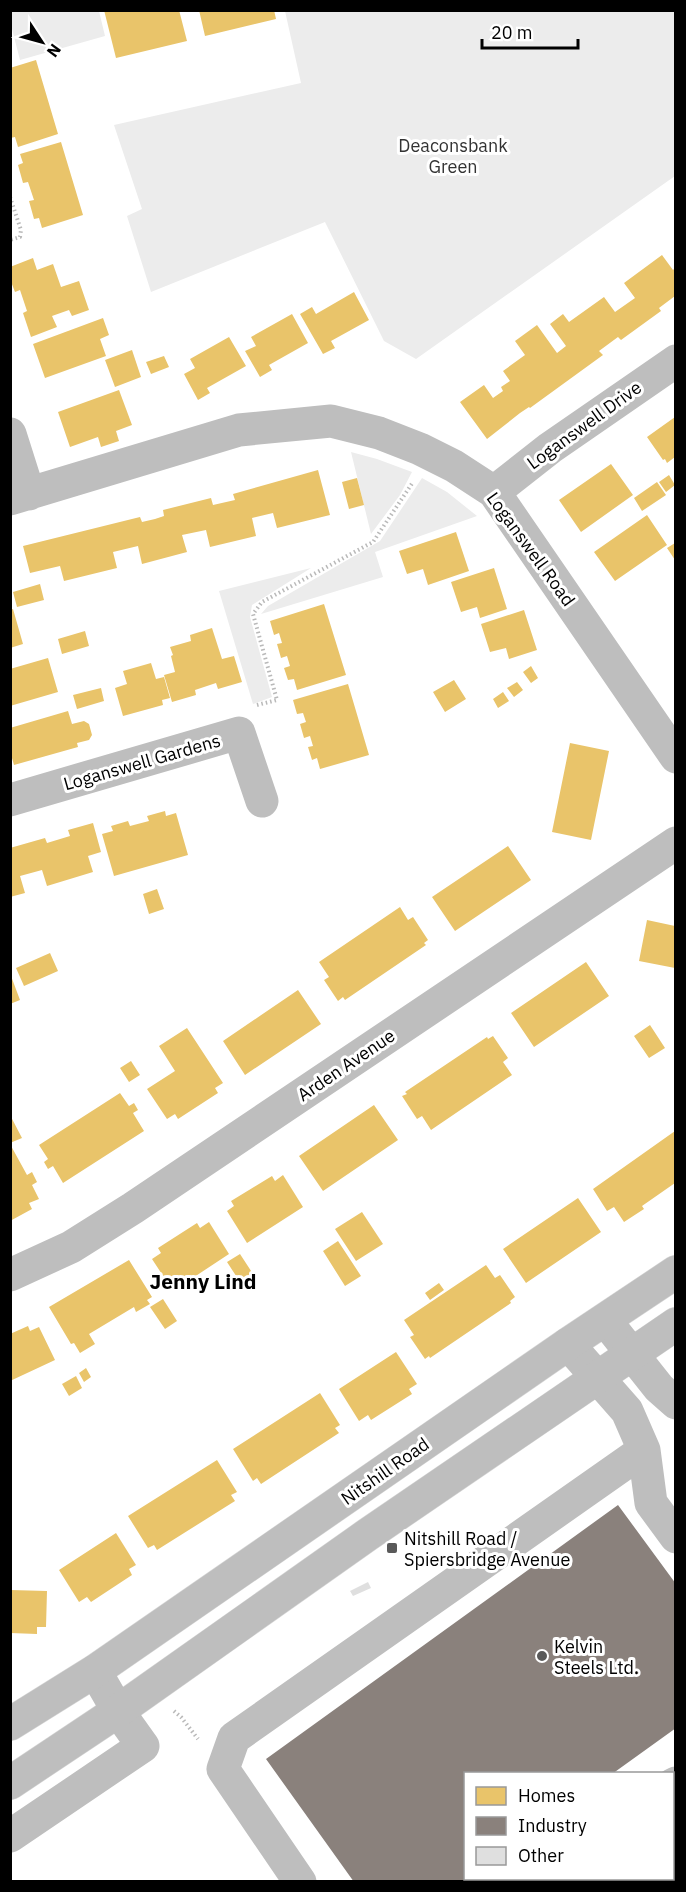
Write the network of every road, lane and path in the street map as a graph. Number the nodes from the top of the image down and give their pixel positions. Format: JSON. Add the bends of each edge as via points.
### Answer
{"nodes":[{"id":1,"x":10,"y":197,"type":"edge"},
{"id":2,"x":10,"y":240,"type":"edge"},
{"id":3,"x":675,"y":361,"type":"edge"},
{"id":4,"x":10,"y":434,"type":"edge"},
{"id":5,"x":429,"y":453,"type":"junction"},
{"id":6,"x":494,"y":492,"type":"junction"},
{"id":7,"x":20,"y":496,"type":"edge"},
{"id":8,"x":239,"y":733,"type":"junction"},
{"id":9,"x":675,"y":757,"type":"edge"},
{"id":10,"x":10,"y":800,"type":"edge"},
{"id":11,"x":262,"y":801,"type":"dead end"},
{"id":12,"x":675,"y":843,"type":"edge"},
{"id":13,"x":675,"y":1272,"type":"edge"},
{"id":14,"x":10,"y":1275,"type":"edge"},
{"id":15,"x":604,"y":1320,"type":"junction"},
{"id":16,"x":675,"y":1324,"type":"edge"},
{"id":17,"x":568,"y":1344,"type":"junction"},
{"id":18,"x":632,"y":1353,"type":"junction"},
{"id":19,"x":596,"y":1378,"type":"junction"},
{"id":20,"x":675,"y":1403,"type":"edge"},
{"id":21,"x":644,"y":1450,"type":"junction"},
{"id":22,"x":675,"y":1537,"type":"edge"},
{"id":23,"x":94,"y":1671,"type":"junction"},
{"id":24,"x":118,"y":1711,"type":"junction"},
{"id":25,"x":175,"y":1711,"type":"dead end"},
{"id":26,"x":10,"y":1724,"type":"edge"},
{"id":27,"x":197,"y":1739,"type":"dead end"},
{"id":28,"x":10,"y":1783,"type":"edge"},
{"id":29,"x":10,"y":1836,"type":"edge"},
{"id":30,"x":300,"y":1881,"type":"edge"}],
"edges":[{"from":1,"to":2,"type":"path","via":[[21,230],[20,237]]},
{"from":3,"to":6,"type":"street","name":"Loganswell Drive"},
{"from":4,"to":7,"type":"street"},
{"from":5,"to":6,"type":"street","name":"Loganswell Road"},
{"from":5,"to":7,"type":"street","name":"Loganswell Road","via":[[379,433],[331,421],[287,424],[239,430]]},
{"from":5,"to":8,"type":"path","via":[[373,542],[262,602],[254,614],[277,700],[246,708]]},
{"from":6,"to":9,"type":"street","name":"Loganswell Road"},
{"from":8,"to":10,"type":"street","name":"Loganswell Gardens"},
{"from":8,"to":11,"type":"street","name":"Loganswell Gardens"},
{"from":12,"to":14,"type":"street","name":"Arden Avenue","via":[[133,1208],[72,1247]]},
{"from":13,"to":15,"type":"street","name":"Nitshill Road"},
{"from":15,"to":17,"type":"street","name":"Nitshill Road"},
{"from":15,"to":18,"type":"street"},
{"from":16,"to":18,"type":"street"},
{"from":17,"to":19,"type":"street"},
{"from":17,"to":23,"type":"street","name":"Nitshill Road"},
{"from":18,"to":19,"type":"street"},
{"from":18,"to":20,"type":"street"},
{"from":19,"to":21,"type":"street","via":[[627,1411]]},
{"from":19,"to":24,"type":"street"},
{"from":21,"to":22,"type":"street","via":[[651,1503]]},
{"from":21,"to":30,"type":"street","via":[[234,1738],[223,1769]]},
{"from":23,"to":24,"type":"street"},
{"from":23,"to":26,"type":"street","name":"Nitshill Road"},
{"from":24,"to":28,"type":"street"},
{"from":24,"to":29,"type":"street","via":[[143,1746]]},
{"from":25,"to":27,"type":"path"}]}
